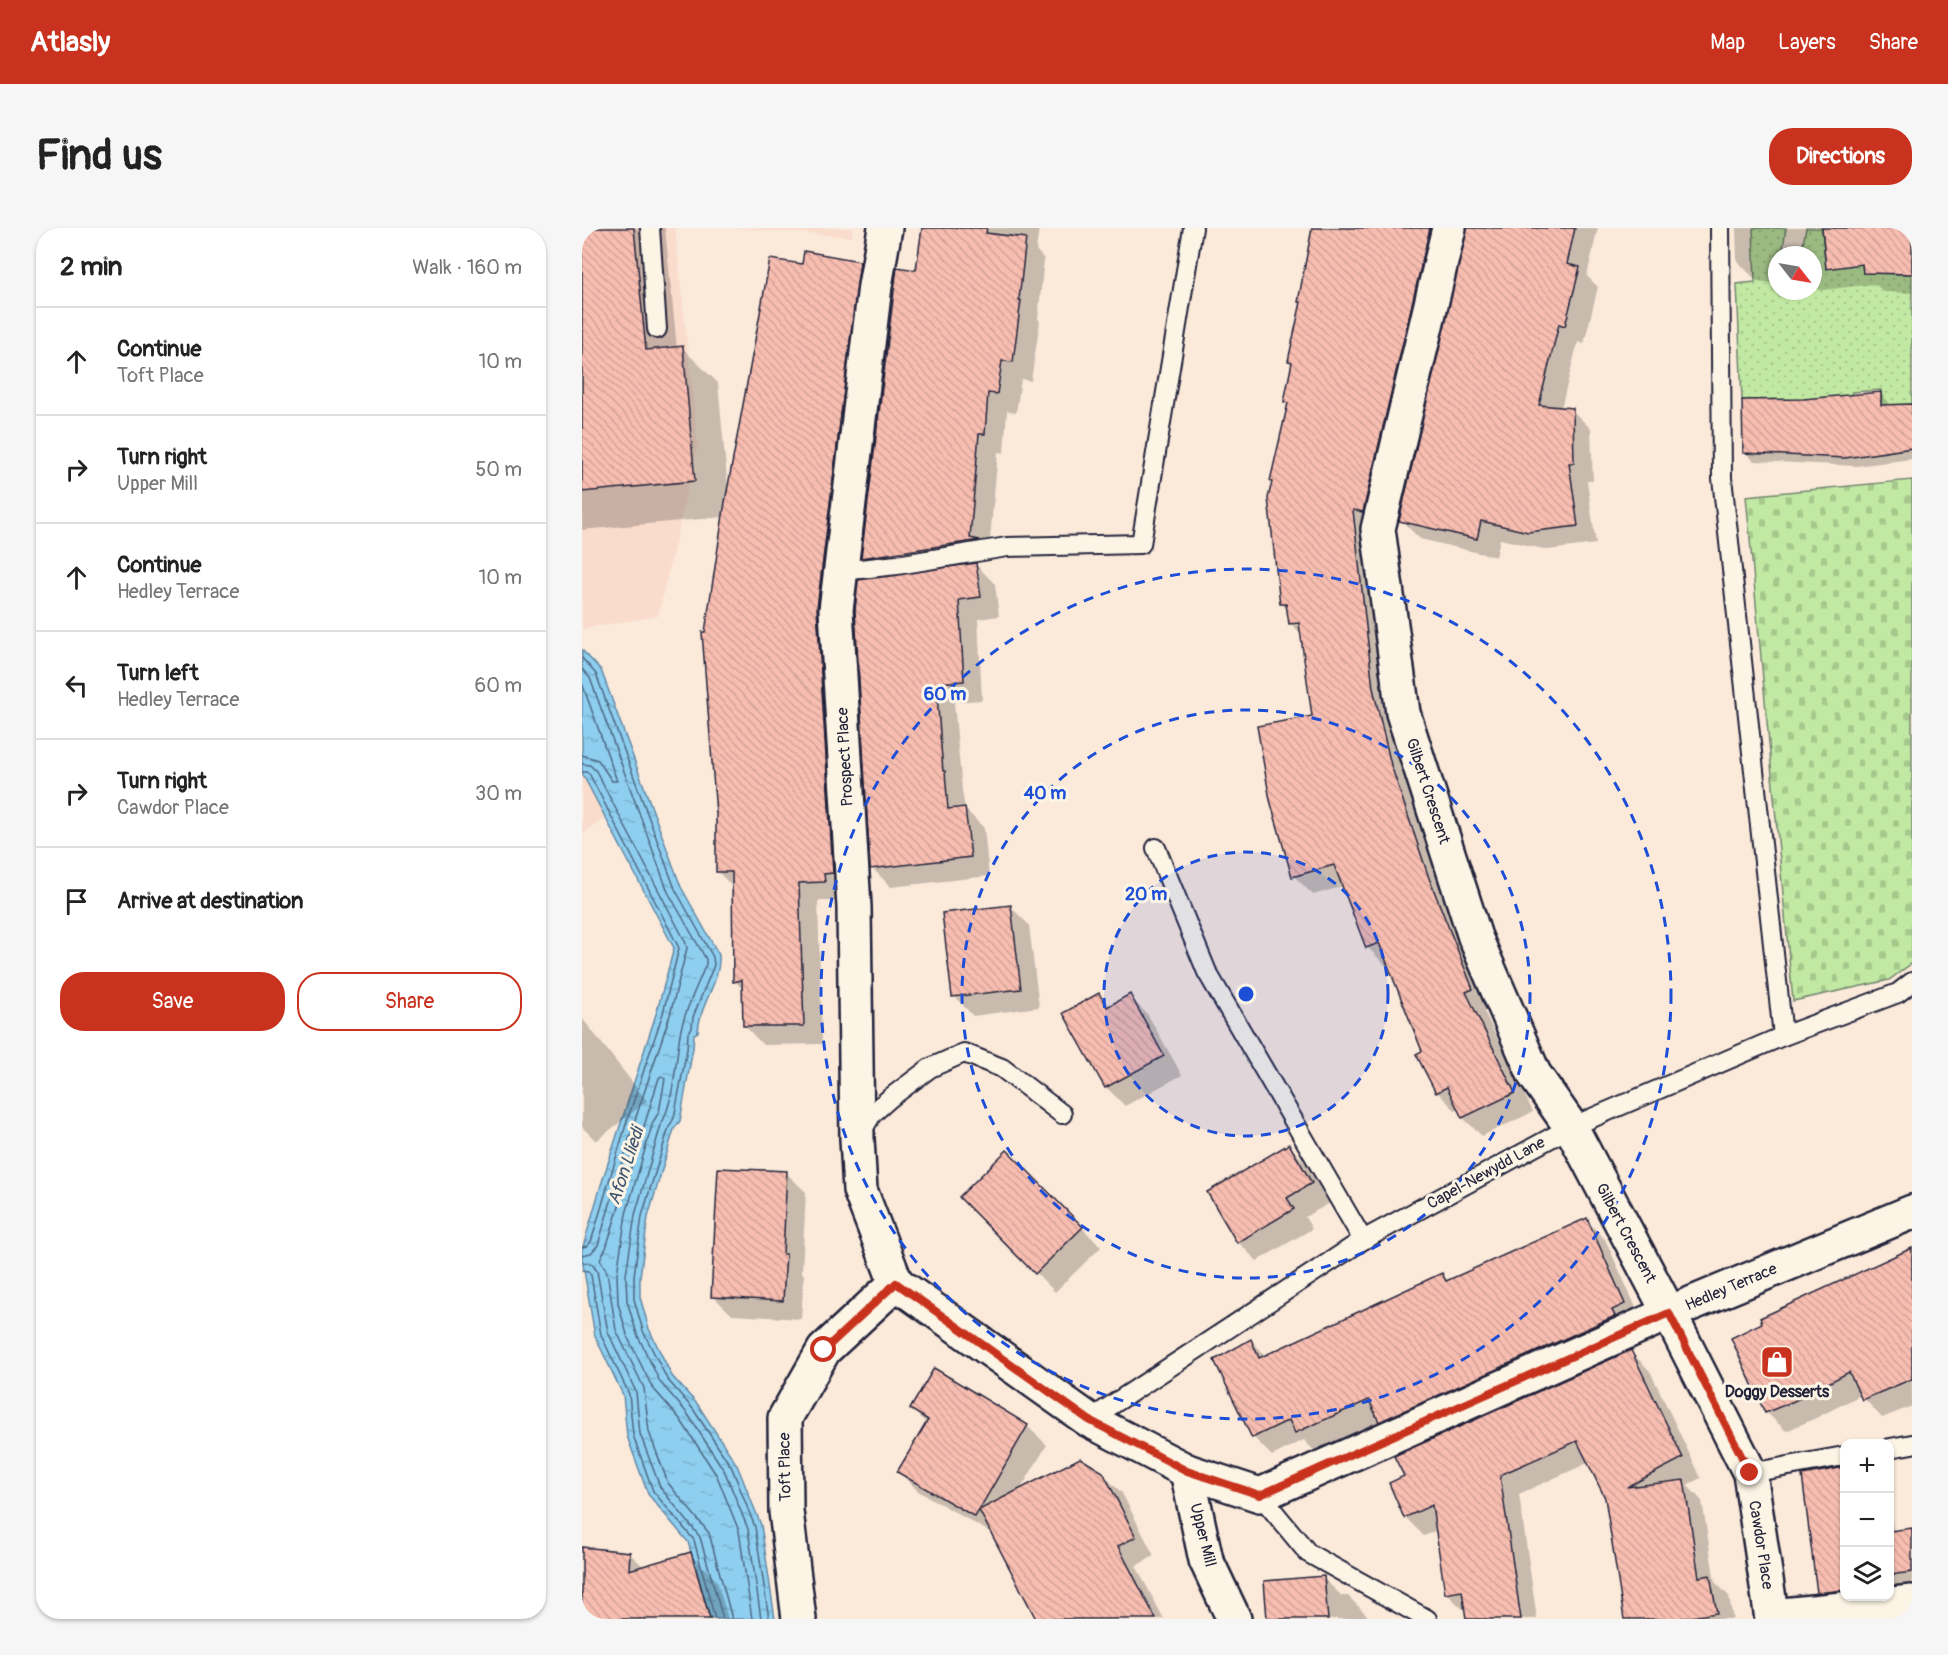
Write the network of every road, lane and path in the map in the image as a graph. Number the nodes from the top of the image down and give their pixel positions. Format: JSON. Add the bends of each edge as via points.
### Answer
{"nodes":[{"id":1,"x":650,"y":228,"type":"edge"},
{"id":2,"x":885,"y":228,"type":"edge"},
{"id":3,"x":1193,"y":228,"type":"edge"},
{"id":4,"x":1449,"y":228,"type":"edge"},
{"id":5,"x":1720,"y":228,"type":"edge"},
{"id":6,"x":657,"y":329,"type":"dead end"},
{"id":7,"x":841,"y":571,"type":"junction"},
{"id":8,"x":1156,"y":848,"type":"dead end"},
{"id":9,"x":1912,"y":982,"type":"edge"},
{"id":10,"x":1783,"y":1036,"type":"junction"},
{"id":11,"x":1062,"y":1114,"type":"dead end"},
{"id":12,"x":1571,"y":1127,"type":"junction"},
{"id":13,"x":857,"y":1139,"type":"junction"},
{"id":14,"x":1912,"y":1212,"type":"edge"},
{"id":15,"x":1363,"y":1240,"type":"junction"},
{"id":16,"x":896,"y":1283,"type":"junction"},
{"id":17,"x":1669,"y":1313,"type":"junction"},
{"id":18,"x":1089,"y":1420,"type":"junction"},
{"id":19,"x":1912,"y":1444,"type":"edge"},
{"id":20,"x":1894,"y":1447,"type":"edge"},
{"id":21,"x":1840,"y":1457,"type":"edge"},
{"id":22,"x":1187,"y":1471,"type":"junction"},
{"id":23,"x":1750,"y":1473,"type":"junction"},
{"id":24,"x":1260,"y":1495,"type":"junction"},
{"id":25,"x":1912,"y":1602,"type":"edge"},
{"id":26,"x":1766,"y":1618,"type":"edge"},
{"id":27,"x":800,"y":1619,"type":"edge"},
{"id":28,"x":1234,"y":1619,"type":"edge"},
{"id":29,"x":1427,"y":1619,"type":"edge"}],
"edges":[{"from":1,"to":6,"type":"lane"},
{"from":2,"to":7,"type":"street","name":"Prospect Place"},
{"from":3,"to":7,"type":"lane","via":[[1141,544],[1007,547]]},
{"from":4,"to":12,"type":"street","name":"Gilbert Crescent","via":[[1378,529],[1403,713],[1475,937],[1534,1074]]},
{"from":5,"to":10,"type":"lane","via":[[1722,478]]},
{"from":7,"to":13,"type":"street","name":"Prospect Place","via":[[836,610],[854,906]]},
{"from":8,"to":15,"type":"lane","via":[[1207,972]]},
{"from":9,"to":10,"type":"lane","name":"Capel-Newydd Lane","via":[[1898,993]]},
{"from":10,"to":12,"type":"lane","name":"Capel-Newydd Lane"},
{"from":11,"to":13,"type":"lane","via":[[1002,1068],[964,1053],[930,1068],[890,1098],[872,1114]]},
{"from":12,"to":15,"type":"lane","name":"Capel-Newydd Lane"},
{"from":12,"to":17,"type":"street","name":"Gilbert Crescent"},
{"from":13,"to":16,"type":"street","name":"Prospect Place","via":[[860,1190]]},
{"from":14,"to":17,"type":"street","name":"Hedley Terrace"},
{"from":15,"to":18,"type":"lane","name":"Capel-Newydd Lane"},
{"from":16,"to":18,"type":"street"},
{"from":16,"to":27,"type":"street","name":"Toft Place","via":[[824,1350],[785,1418],[786,1511]]},
{"from":17,"to":23,"type":"street","name":"Cawdor Place"},
{"from":17,"to":24,"type":"street","name":"Hedley Terrace"},
{"from":18,"to":22,"type":"street"},
{"from":19,"to":20,"type":"lane"},
{"from":21,"to":23,"type":"lane"},
{"from":22,"to":24,"type":"street"},
{"from":22,"to":28,"type":"street","name":"Upper Mill","via":[[1206,1560]]},
{"from":23,"to":26,"type":"street","name":"Cawdor Place"},
{"from":24,"to":29,"type":"lane","via":[[1308,1553]]},
{"from":25,"to":26,"type":"street"}]}
